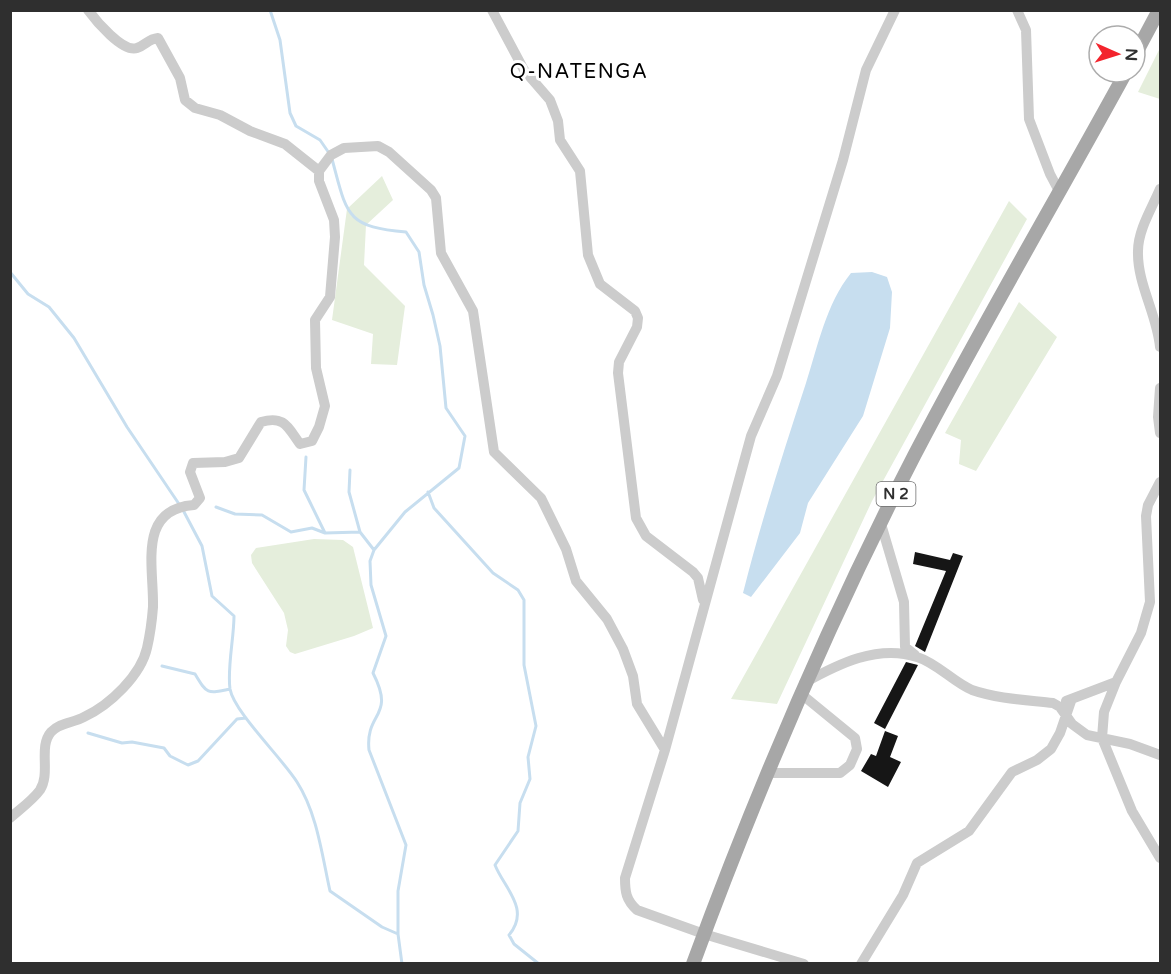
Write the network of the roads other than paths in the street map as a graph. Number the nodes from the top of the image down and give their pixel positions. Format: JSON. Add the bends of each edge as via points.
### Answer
{"nodes":[{"id":1,"x":88,"y":10,"type":"edge"},
{"id":2,"x":492,"y":10,"type":"edge"},
{"id":3,"x":895,"y":10,"type":"edge"},
{"id":4,"x":1017,"y":10,"type":"edge"},
{"id":5,"x":1159,"y":10,"type":"edge"},
{"id":6,"x":1147,"y":32,"type":"edge"},
{"id":7,"x":1119,"y":84,"type":"edge"},
{"id":8,"x":319,"y":171,"type":"junction"},
{"id":9,"x":1161,"y":189,"type":"edge"},
{"id":10,"x":1060,"y":193,"type":"junction"},
{"id":11,"x":1161,"y":347,"type":"edge"},
{"id":12,"x":1161,"y":388,"type":"edge"},
{"id":13,"x":1161,"y":433,"type":"edge"},
{"id":14,"x":1161,"y":482,"type":"edge"},
{"id":15,"x":881,"y":524,"type":"junction"},
{"id":16,"x":704,"y":603,"type":"junction"},
{"id":17,"x":918,"y":657,"type":"junction"},
{"id":18,"x":1116,"y":682,"type":"junction"},
{"id":19,"x":802,"y":688,"type":"junction"},
{"id":20,"x":1071,"y":701,"type":"junction"},
{"id":21,"x":1053,"y":703,"type":"junction"},
{"id":22,"x":1066,"y":717,"type":"junction"},
{"id":23,"x":1102,"y":738,"type":"junction"},
{"id":24,"x":665,"y":750,"type":"junction"},
{"id":25,"x":1161,"y":755,"type":"edge"},
{"id":26,"x":766,"y":773,"type":"junction"},
{"id":27,"x":10,"y":818,"type":"edge"},
{"id":28,"x":1161,"y":858,"type":"edge"},
{"id":29,"x":704,"y":934,"type":"junction"},
{"id":30,"x":780,"y":960,"type":"edge"},
{"id":31,"x":691,"y":963,"type":"edge"},
{"id":32,"x":804,"y":963,"type":"edge"},
{"id":33,"x":861,"y":963,"type":"edge"}],
"edges":[{"from":1,"to":8,"type":"street","via":[[100,26],[128,48],[158,38],[180,78],[185,100],[195,108],[285,144]]},
{"from":2,"to":16,"type":"street","via":[[524,70],[550,99],[560,140],[580,171],[588,255],[600,284],[635,311],[638,318],[618,373],[639,526],[646,536],[693,572]]},
{"from":3,"to":16,"type":"street","via":[[866,70],[777,376],[751,436]]},
{"from":4,"to":10,"type":"street","via":[[1026,30],[1031,131]]},
{"from":5,"to":6,"type":"main road"},
{"from":7,"to":10,"type":"main road","number":"N 2"},
{"from":8,"to":24,"type":"street","via":[[331,155],[344,148],[378,146],[436,198],[441,253],[473,311],[494,452],[541,498],[576,580],[607,619],[622,649],[633,676],[638,704]]},
{"from":8,"to":27,"type":"street","via":[[334,220],[335,237],[330,297],[315,320],[316,368],[325,406],[319,427],[312,441],[300,444],[288,424],[280,419],[261,422],[239,458],[193,464],[190,472],[200,498],[194,505],[180,506],[164,514],[156,525],[149,562],[153,607],[140,669],[106,702],[51,732],[46,741],[45,774],[40,789]]},
{"from":9,"to":11,"type":"street","via":[[1138,250],[1140,276],[1159,329]]},
{"from":10,"to":15,"type":"main road","number":"N 2","via":[[914,456]]},
{"from":12,"to":13,"type":"street"},
{"from":14,"to":18,"type":"street","via":[[1146,516],[1150,602],[1141,633]]},
{"from":15,"to":17,"type":"street","via":[[904,602],[905,647]]},
{"from":15,"to":19,"type":"main road","number":"N 2"},
{"from":16,"to":24,"type":"street"},
{"from":17,"to":19,"type":"street","via":[[895,654],[850,660]]},
{"from":17,"to":21,"type":"street","via":[[970,689],[993,696]]},
{"from":18,"to":20,"type":"street"},
{"from":18,"to":23,"type":"street","via":[[1104,712]]},
{"from":19,"to":26,"type":"main road","number":"N 2"},
{"from":19,"to":26,"type":"street","via":[[855,738],[857,749],[850,765],[840,773]]},
{"from":20,"to":21,"type":"street"},
{"from":20,"to":22,"type":"street"},
{"from":21,"to":22,"type":"street"},
{"from":22,"to":23,"type":"street","via":[[1087,735]]},
{"from":22,"to":33,"type":"street","via":[[1051,749],[1012,772],[969,831],[917,863],[903,895]]},
{"from":23,"to":25,"type":"street"},
{"from":23,"to":28,"type":"street","via":[[1132,811]]},
{"from":24,"to":29,"type":"street","via":[[625,878],[625,891],[629,903],[637,910]]},
{"from":26,"to":29,"type":"main road","number":"N 2"},
{"from":29,"to":30,"type":"street"},
{"from":29,"to":31,"type":"main road","number":"N 2"},
{"from":30,"to":32,"type":"street"}]}
